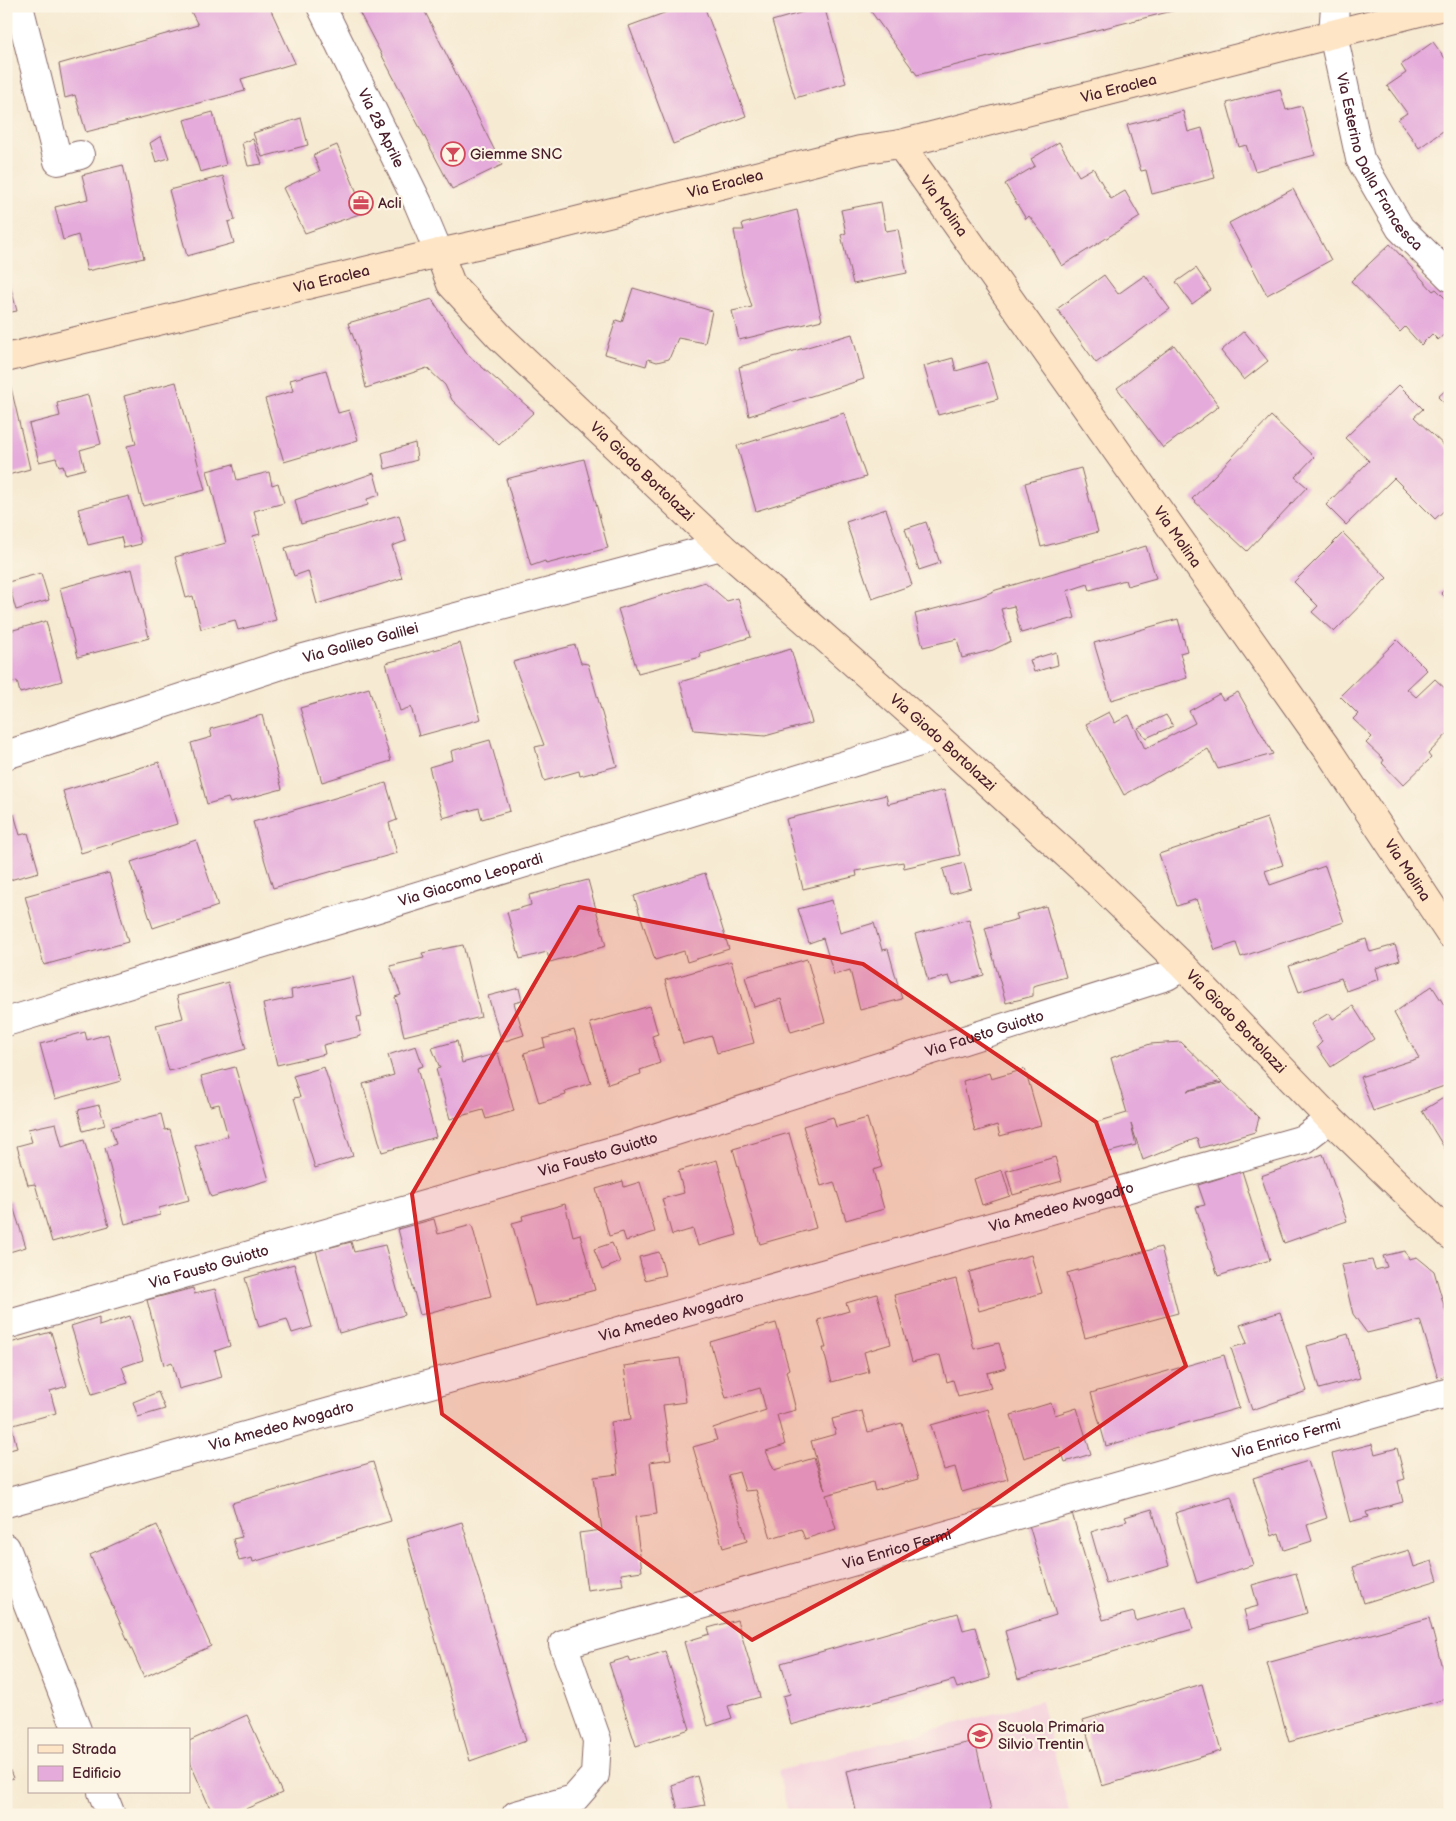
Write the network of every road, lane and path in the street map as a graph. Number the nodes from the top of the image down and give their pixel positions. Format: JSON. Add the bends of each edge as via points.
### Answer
{"nodes":[{"id":1,"x":19,"y":6,"type":"edge"},
{"id":2,"x":321,"y":6,"type":"edge"},
{"id":3,"x":1335,"y":6,"type":"edge"},
{"id":4,"x":1443,"y":6,"type":"edge"},
{"id":5,"x":1333,"y":34,"type":"junction"},
{"id":6,"x":900,"y":144,"type":"junction"},
{"id":7,"x":80,"y":155,"type":"dead end"},
{"id":8,"x":439,"y":253,"type":"junction"},
{"id":9,"x":1450,"y":277,"type":"edge"},
{"id":10,"x":6,"y":358,"type":"edge"},
{"id":11,"x":721,"y":546,"type":"junction"},
{"id":12,"x":931,"y":731,"type":"junction"},
{"id":13,"x":6,"y":755,"type":"edge"},
{"id":14,"x":1450,"y":934,"type":"edge"},
{"id":15,"x":1183,"y":966,"type":"junction"},
{"id":16,"x":6,"y":1022,"type":"edge"},
{"id":17,"x":1330,"y":1119,"type":"junction"},
{"id":18,"x":1450,"y":1235,"type":"edge"},
{"id":19,"x":6,"y":1324,"type":"edge"},
{"id":20,"x":1450,"y":1392,"type":"edge"},
{"id":21,"x":6,"y":1503,"type":"edge"},
{"id":22,"x":6,"y":1548,"type":"edge"},
{"id":23,"x":76,"y":1728,"type":"edge"},
{"id":24,"x":103,"y":1794,"type":"edge"},
{"id":25,"x":111,"y":1815,"type":"edge"},
{"id":26,"x":516,"y":1815,"type":"edge"}],
"edges":[{"from":1,"to":7,"type":"street","via":[[58,160]]},
{"from":2,"to":8,"type":"street","name":"Via 28 Aprile","via":[[418,203]]},
{"from":3,"to":5,"type":"street","name":"Via Esterino Dalla Francesca"},
{"from":4,"to":5,"type":"street","name":"Via Eraclea"},
{"from":5,"to":6,"type":"street","name":"Via Eraclea"},
{"from":5,"to":9,"type":"street","name":"Via Esterino Dalla Francesca","via":[[1360,159],[1400,228]]},
{"from":6,"to":8,"type":"street","name":"Via Eraclea","via":[[860,150]]},
{"from":6,"to":14,"type":"street","name":"Via Molina","via":[[1326,748]]},
{"from":8,"to":10,"type":"street","name":"Via Eraclea"},
{"from":8,"to":11,"type":"street","name":"Via Giodo Bortolazzi","via":[[451,284],[474,310]]},
{"from":11,"to":12,"type":"street","name":"Via Giodo Bortolazzi"},
{"from":11,"to":13,"type":"street","name":"Via Galileo Galilei","via":[[300,659]]},
{"from":12,"to":15,"type":"street","name":"Via Giodo Bortolazzi","via":[[1098,883]]},
{"from":12,"to":16,"type":"street","name":"Via Giacomo Leopardi","via":[[922,741]]},
{"from":15,"to":17,"type":"street","name":"Via Giodo Bortolazzi"},
{"from":15,"to":19,"type":"street","name":"Via Fausto Guiotto","via":[[1167,976],[619,1149]]},
{"from":17,"to":18,"type":"street","name":"Via Giodo Bortolazzi"},
{"from":17,"to":21,"type":"street","name":"Via Amedeo Avogadro","via":[[1304,1140]]},
{"from":20,"to":26,"type":"street","name":"Via Enrico Fermi","via":[[563,1644],[597,1740],[594,1775],[574,1799]]},
{"from":22,"to":23,"type":"street"},
{"from":24,"to":25,"type":"street"}]}
